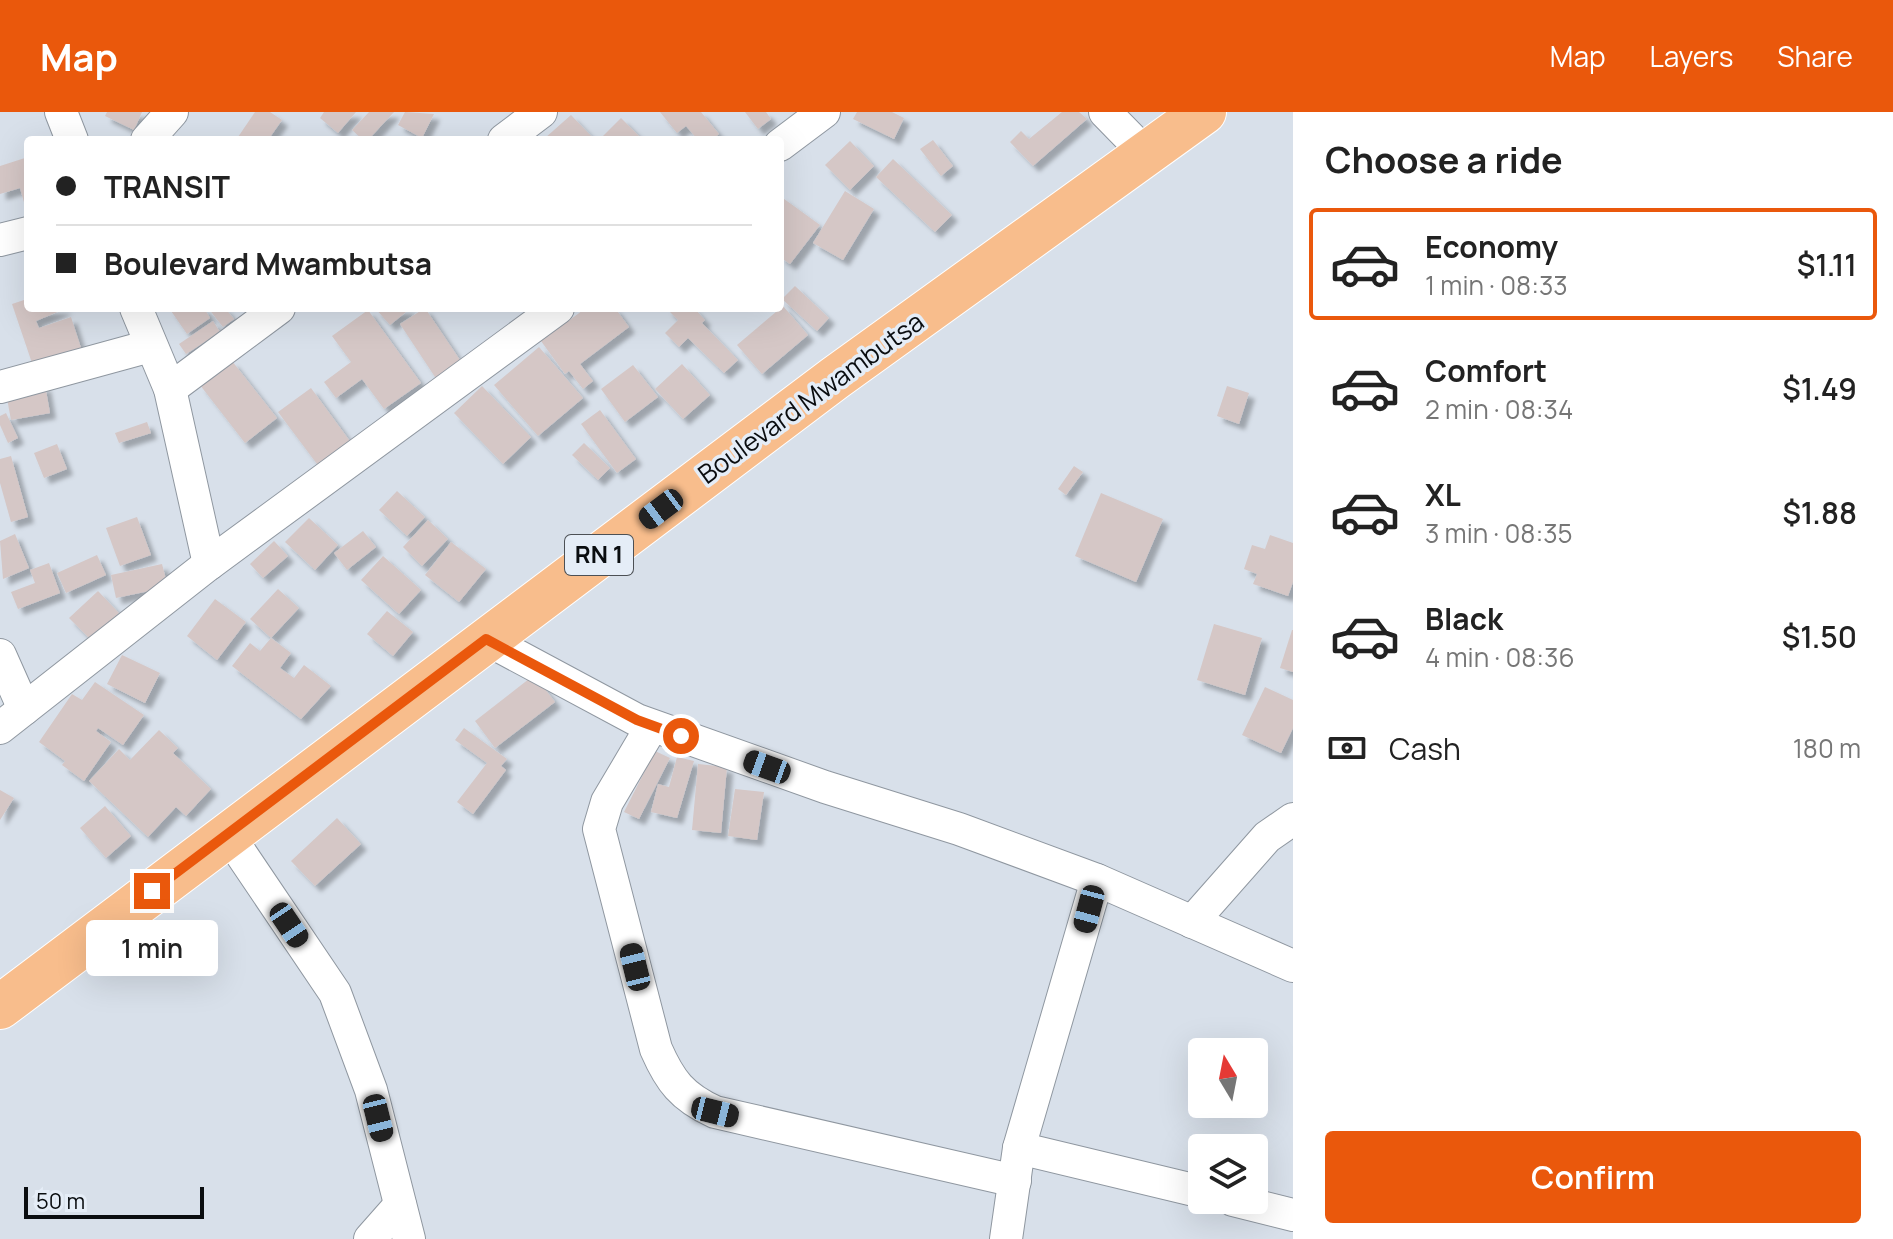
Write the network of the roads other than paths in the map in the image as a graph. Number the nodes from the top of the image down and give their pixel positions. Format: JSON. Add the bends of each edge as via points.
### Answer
{"nodes":[{"id":1,"x":61,"y":112,"type":"edge"},
{"id":2,"x":172,"y":112,"type":"edge"},
{"id":3,"x":541,"y":112,"type":"edge"},
{"id":4,"x":824,"y":112,"type":"edge"},
{"id":5,"x":1105,"y":112,"type":"edge"},
{"id":6,"x":1204,"y":112,"type":"edge"},
{"id":7,"x":70,"y":136,"type":"edge"},
{"id":8,"x":151,"y":136,"type":"edge"},
{"id":9,"x":509,"y":136,"type":"edge"},
{"id":10,"x":784,"y":142,"type":"edge"},
{"id":11,"x":1146,"y":154,"type":"junction"},
{"id":12,"x":24,"y":234,"type":"edge"},
{"id":13,"x":0,"y":240,"type":"edge"},
{"id":14,"x":137,"y":312,"type":"edge"},
{"id":15,"x":274,"y":312,"type":"edge"},
{"id":16,"x":553,"y":312,"type":"edge"},
{"id":17,"x":150,"y":346,"type":"junction"},
{"id":18,"x":0,"y":387,"type":"edge"},
{"id":19,"x":170,"y":389,"type":"junction"},
{"id":20,"x":209,"y":564,"type":"junction"},
{"id":21,"x":486,"y":639,"type":"junction"},
{"id":22,"x":0,"y":655,"type":"edge"},
{"id":23,"x":12,"y":718,"type":"edge"},
{"id":24,"x":652,"y":726,"type":"junction"},
{"id":25,"x":1293,"y":819,"type":"edge"},
{"id":26,"x":227,"y":833,"type":"junction"},
{"id":27,"x":1097,"y":880,"type":"junction"},
{"id":28,"x":1192,"y":922,"type":"junction"},
{"id":29,"x":1293,"y":966,"type":"edge"},
{"id":30,"x":0,"y":1007,"type":"edge"},
{"id":31,"x":1019,"y":1148,"type":"junction"},
{"id":32,"x":1015,"y":1181,"type":"junction"},
{"id":33,"x":1188,"y":1189,"type":"edge"},
{"id":34,"x":400,"y":1205,"type":"junction"},
{"id":35,"x":1268,"y":1209,"type":"edge"},
{"id":36,"x":1293,"y":1215,"type":"edge"},
{"id":37,"x":370,"y":1239,"type":"edge"},
{"id":38,"x":409,"y":1239,"type":"edge"},
{"id":39,"x":1006,"y":1239,"type":"edge"}],
"edges":[{"from":1,"to":7,"type":"street"},
{"from":2,"to":8,"type":"street"},
{"from":3,"to":9,"type":"street"},
{"from":4,"to":10,"type":"street"},
{"from":5,"to":11,"type":"street"},
{"from":6,"to":11,"type":"highway","name":"Boulevard Mwambutsa","number":"RN 1"},
{"from":11,"to":21,"type":"highway","name":"Boulevard Mwambutsa","number":"RN 1"},
{"from":12,"to":13,"type":"street"},
{"from":14,"to":17,"type":"street"},
{"from":15,"to":19,"type":"street"},
{"from":16,"to":20,"type":"street"},
{"from":17,"to":18,"type":"street"},
{"from":17,"to":19,"type":"street"},
{"from":19,"to":20,"type":"street"},
{"from":20,"to":23,"type":"street"},
{"from":21,"to":24,"type":"street"},
{"from":21,"to":26,"type":"highway","name":"Boulevard Mwambutsa","number":"RN 1"},
{"from":22,"to":23,"type":"street"},
{"from":24,"to":27,"type":"street"},
{"from":24,"to":32,"type":"street","via":[[607,802],[599,829],[656,1049],[670,1080],[689,1100],[715,1112]]},
{"from":25,"to":28,"type":"street","via":[[1267,837]]},
{"from":26,"to":30,"type":"highway","name":"Boulevard Mwambutsa","number":"RN 1"},
{"from":26,"to":34,"type":"street","via":[[335,993],[371,1090]]},
{"from":27,"to":28,"type":"street"},
{"from":27,"to":31,"type":"street"},
{"from":28,"to":29,"type":"street"},
{"from":31,"to":32,"type":"street"},
{"from":31,"to":33,"type":"street"},
{"from":32,"to":39,"type":"street"},
{"from":34,"to":37,"type":"street"},
{"from":34,"to":38,"type":"street"},
{"from":35,"to":36,"type":"street"}]}
